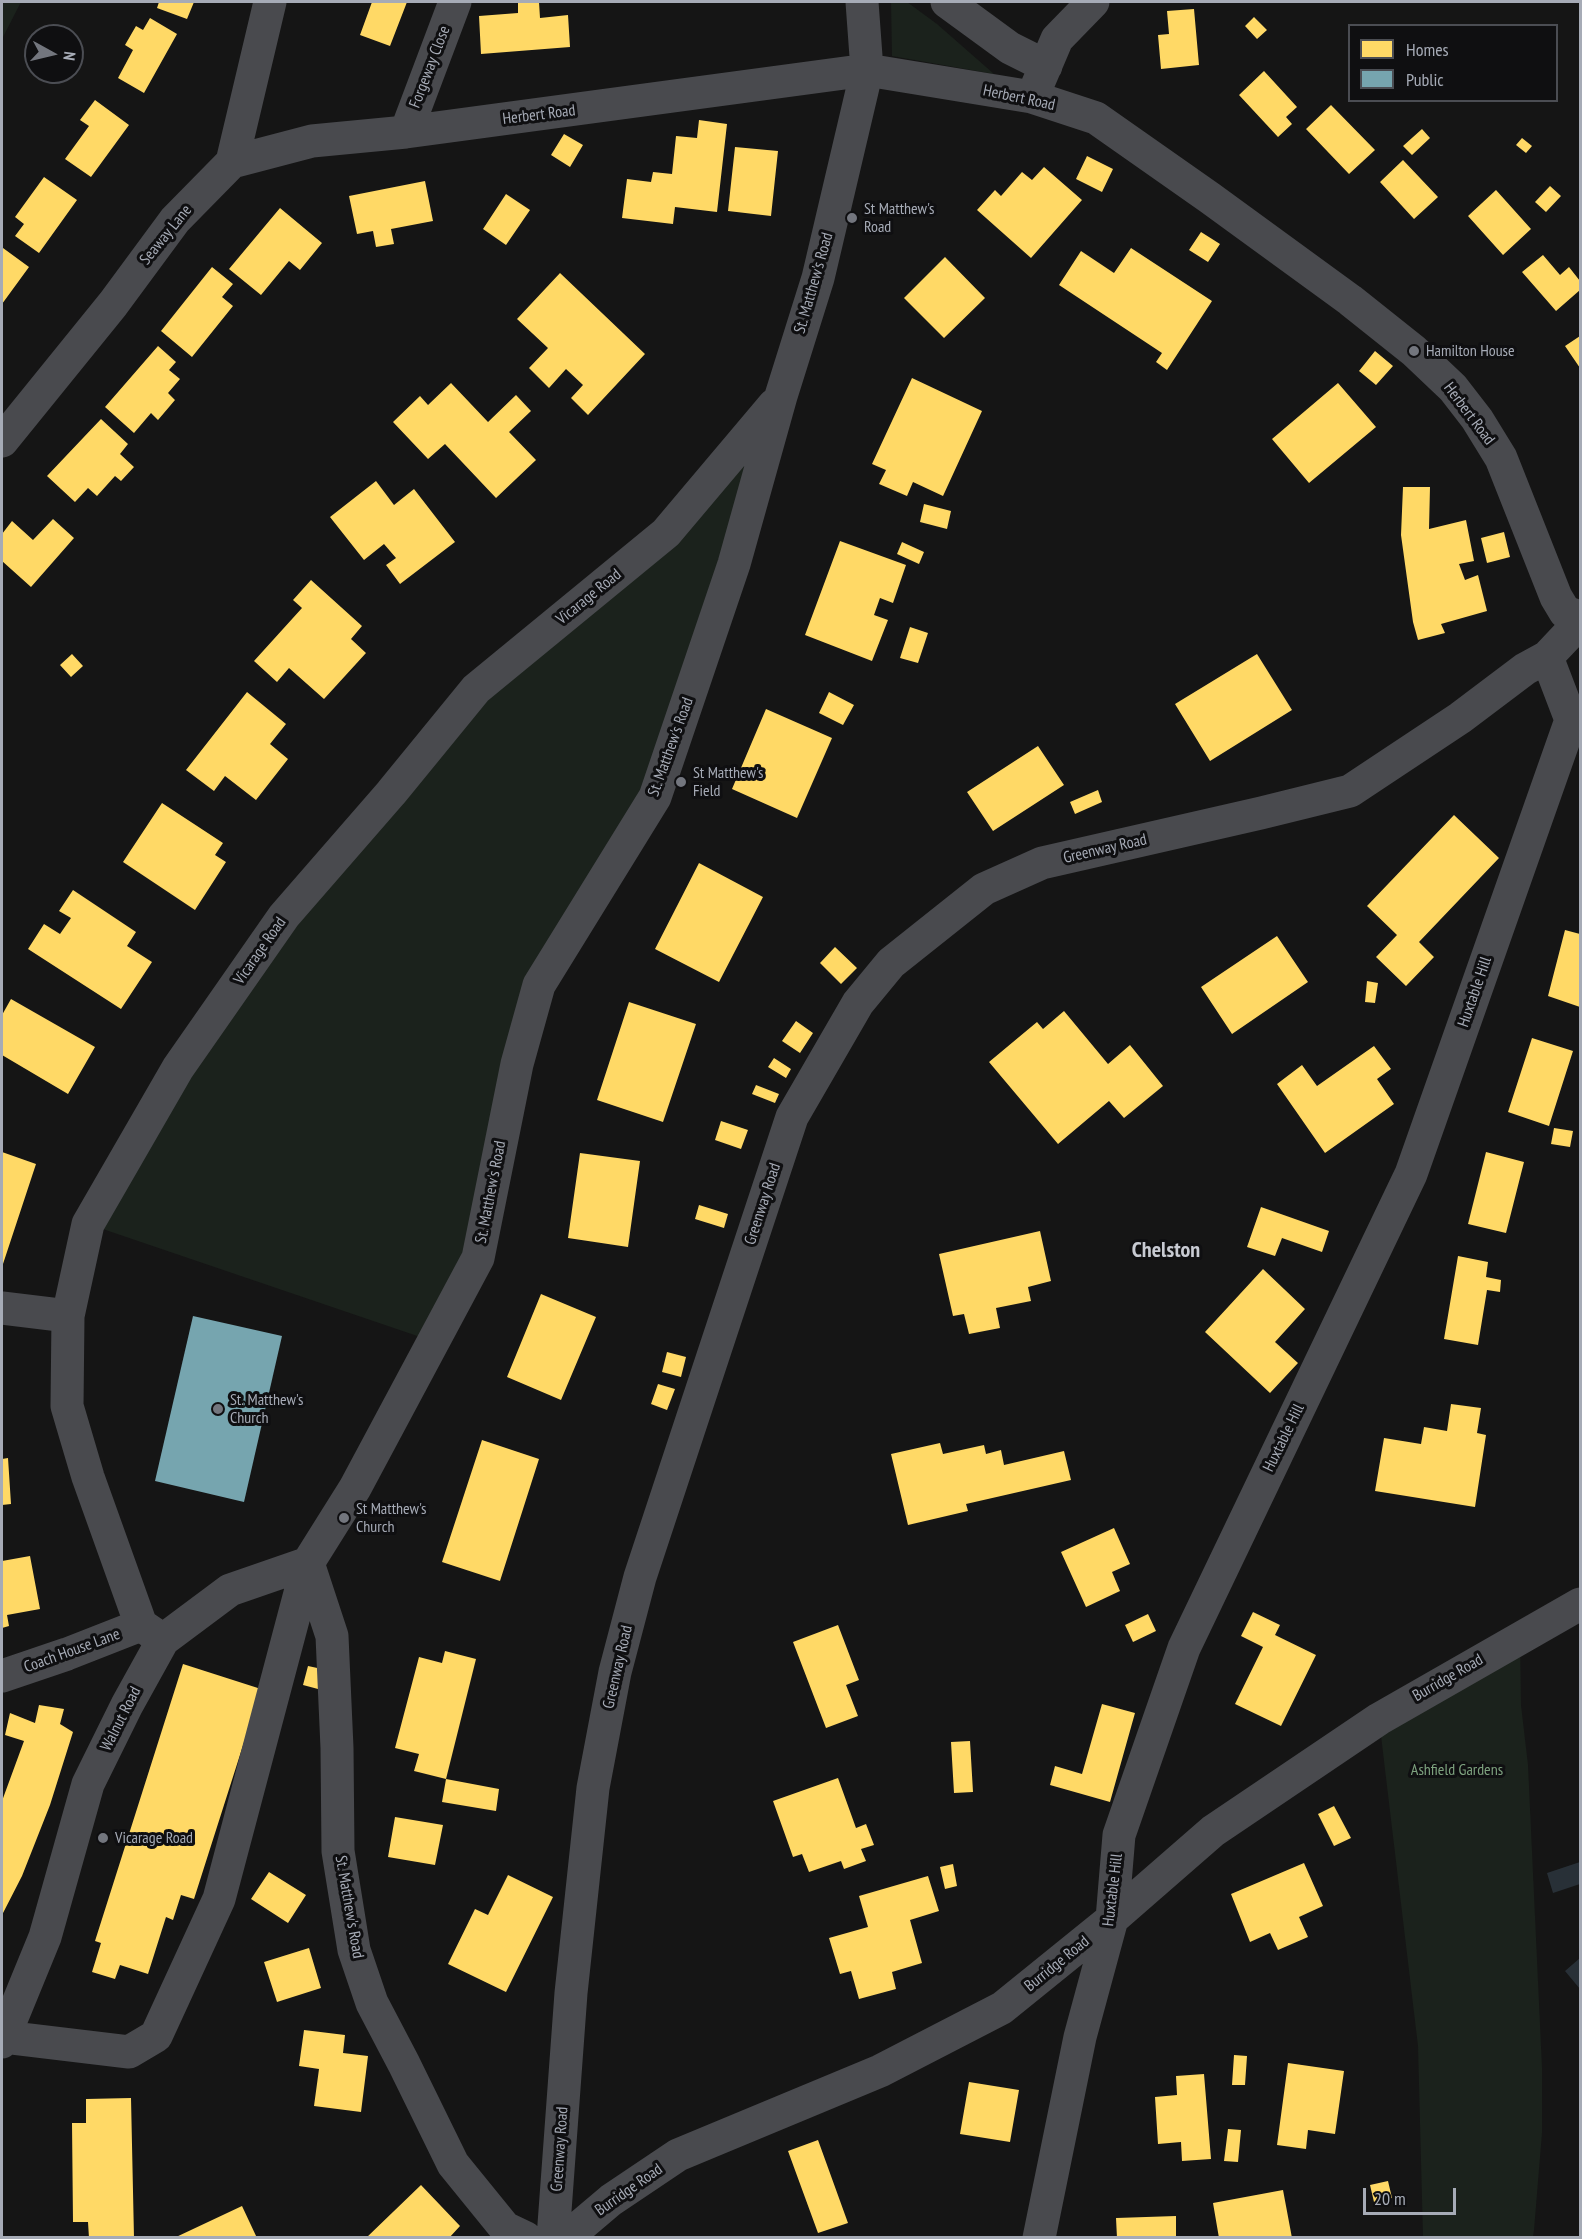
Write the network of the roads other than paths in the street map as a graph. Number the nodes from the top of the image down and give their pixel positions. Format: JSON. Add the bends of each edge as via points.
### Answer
{"nodes":[{"id":1,"x":270,"y":2,"type":"edge"},
{"id":2,"x":455,"y":2,"type":"edge"},
{"id":3,"x":861,"y":2,"type":"edge"},
{"id":4,"x":947,"y":2,"type":"edge"},
{"id":5,"x":1093,"y":2,"type":"edge"},
{"id":6,"x":1046,"y":66,"type":"junction"},
{"id":7,"x":867,"y":70,"type":"junction"},
{"id":8,"x":1032,"y":98,"type":"junction"},
{"id":9,"x":406,"y":132,"type":"junction"},
{"id":10,"x":232,"y":162,"type":"junction"},
{"id":11,"x":780,"y":396,"type":"junction"},
{"id":12,"x":2,"y":441,"type":"edge"},
{"id":13,"x":1581,"y":620,"type":"edge"},
{"id":14,"x":1547,"y":657,"type":"junction"},
{"id":15,"x":2,"y":1308,"type":"edge"},
{"id":16,"x":68,"y":1316,"type":"junction"},
{"id":17,"x":308,"y":1563,"type":"junction"},
{"id":18,"x":1581,"y":1604,"type":"edge"},
{"id":19,"x":152,"y":1632,"type":"junction"},
{"id":20,"x":2,"y":1676,"type":"edge"},
{"id":21,"x":1112,"y":1919,"type":"junction"},
{"id":22,"x":3,"y":2039,"type":"edge"},
{"id":23,"x":526,"y":2238,"type":"edge"},
{"id":24,"x":553,"y":2238,"type":"edge"},
{"id":25,"x":566,"y":2238,"type":"edge"},
{"id":26,"x":1039,"y":2238,"type":"edge"}],
"edges":[{"from":1,"to":10,"type":"street"},
{"from":2,"to":9,"type":"street","name":"Forgeway Close"},
{"from":3,"to":7,"type":"street","name":"St. Matthew's Road"},
{"from":4,"to":6,"type":"street","via":[[1010,48]]},
{"from":5,"to":6,"type":"street","via":[[1058,39]]},
{"from":6,"to":8,"type":"street"},
{"from":7,"to":8,"type":"street","name":"Herbert Road"},
{"from":7,"to":9,"type":"street","name":"Herbert Road"},
{"from":7,"to":11,"type":"street","name":"St. Matthew's Road","via":[[818,278]]},
{"from":8,"to":13,"type":"street","name":"Herbert Road","via":[[1096,118],[1350,300],[1453,388],[1501,458],[1556,597],[1565,612]]},
{"from":9,"to":10,"type":"street","name":"Herbert Road","via":[[312,141]]},
{"from":10,"to":12,"type":"street","name":"Seaway Lane","via":[[176,220]]},
{"from":11,"to":16,"type":"street","name":"Vicarage Road","via":[[666,533],[476,689],[284,916],[178,1068],[88,1224]]},
{"from":11,"to":17,"type":"street","name":"St. Matthew's Road","via":[[734,564],[655,797],[539,985],[517,1064],[478,1258],[355,1488]]},
{"from":13,"to":14,"type":"street","name":"Greenway Road"},
{"from":14,"to":21,"type":"street","name":"Huxtable Hill","via":[[1571,720],[1411,1174],[1184,1648],[1119,1835]]},
{"from":14,"to":24,"type":"street","name":"Greenway Road","via":[[1350,791],[1042,863],[984,889],[891,963],[858,1003],[792,1117],[640,1577],[615,1672],[593,1788],[571,1993]]},
{"from":15,"to":16,"type":"street"},
{"from":16,"to":19,"type":"street","name":"Vicarage Road","via":[[67,1406],[88,1477]]},
{"from":17,"to":19,"type":"street","name":"Walnut Road","via":[[230,1590]]},
{"from":17,"to":22,"type":"street","via":[[219,1899],[156,2036],[129,2052]]},
{"from":17,"to":23,"type":"street","name":"St. Matthew's Road","via":[[332,1636],[338,1851],[354,1950],[372,2003],[453,2164],[505,2228]]},
{"from":18,"to":21,"type":"street","name":"Burridge Road","via":[[1379,1719],[1213,1831]]},
{"from":19,"to":20,"type":"street","name":"Coach House Lane"},
{"from":19,"to":22,"type":"street","name":"Walnut Road","via":[[128,1705],[88,1784],[45,1937]]},
{"from":21,"to":25,"type":"street","name":"Burridge Road","via":[[1002,2008],[880,2071],[678,2156],[611,2200]]},
{"from":21,"to":26,"type":"street","name":"Huxtable Hill","via":[[1080,2037]]}]}
